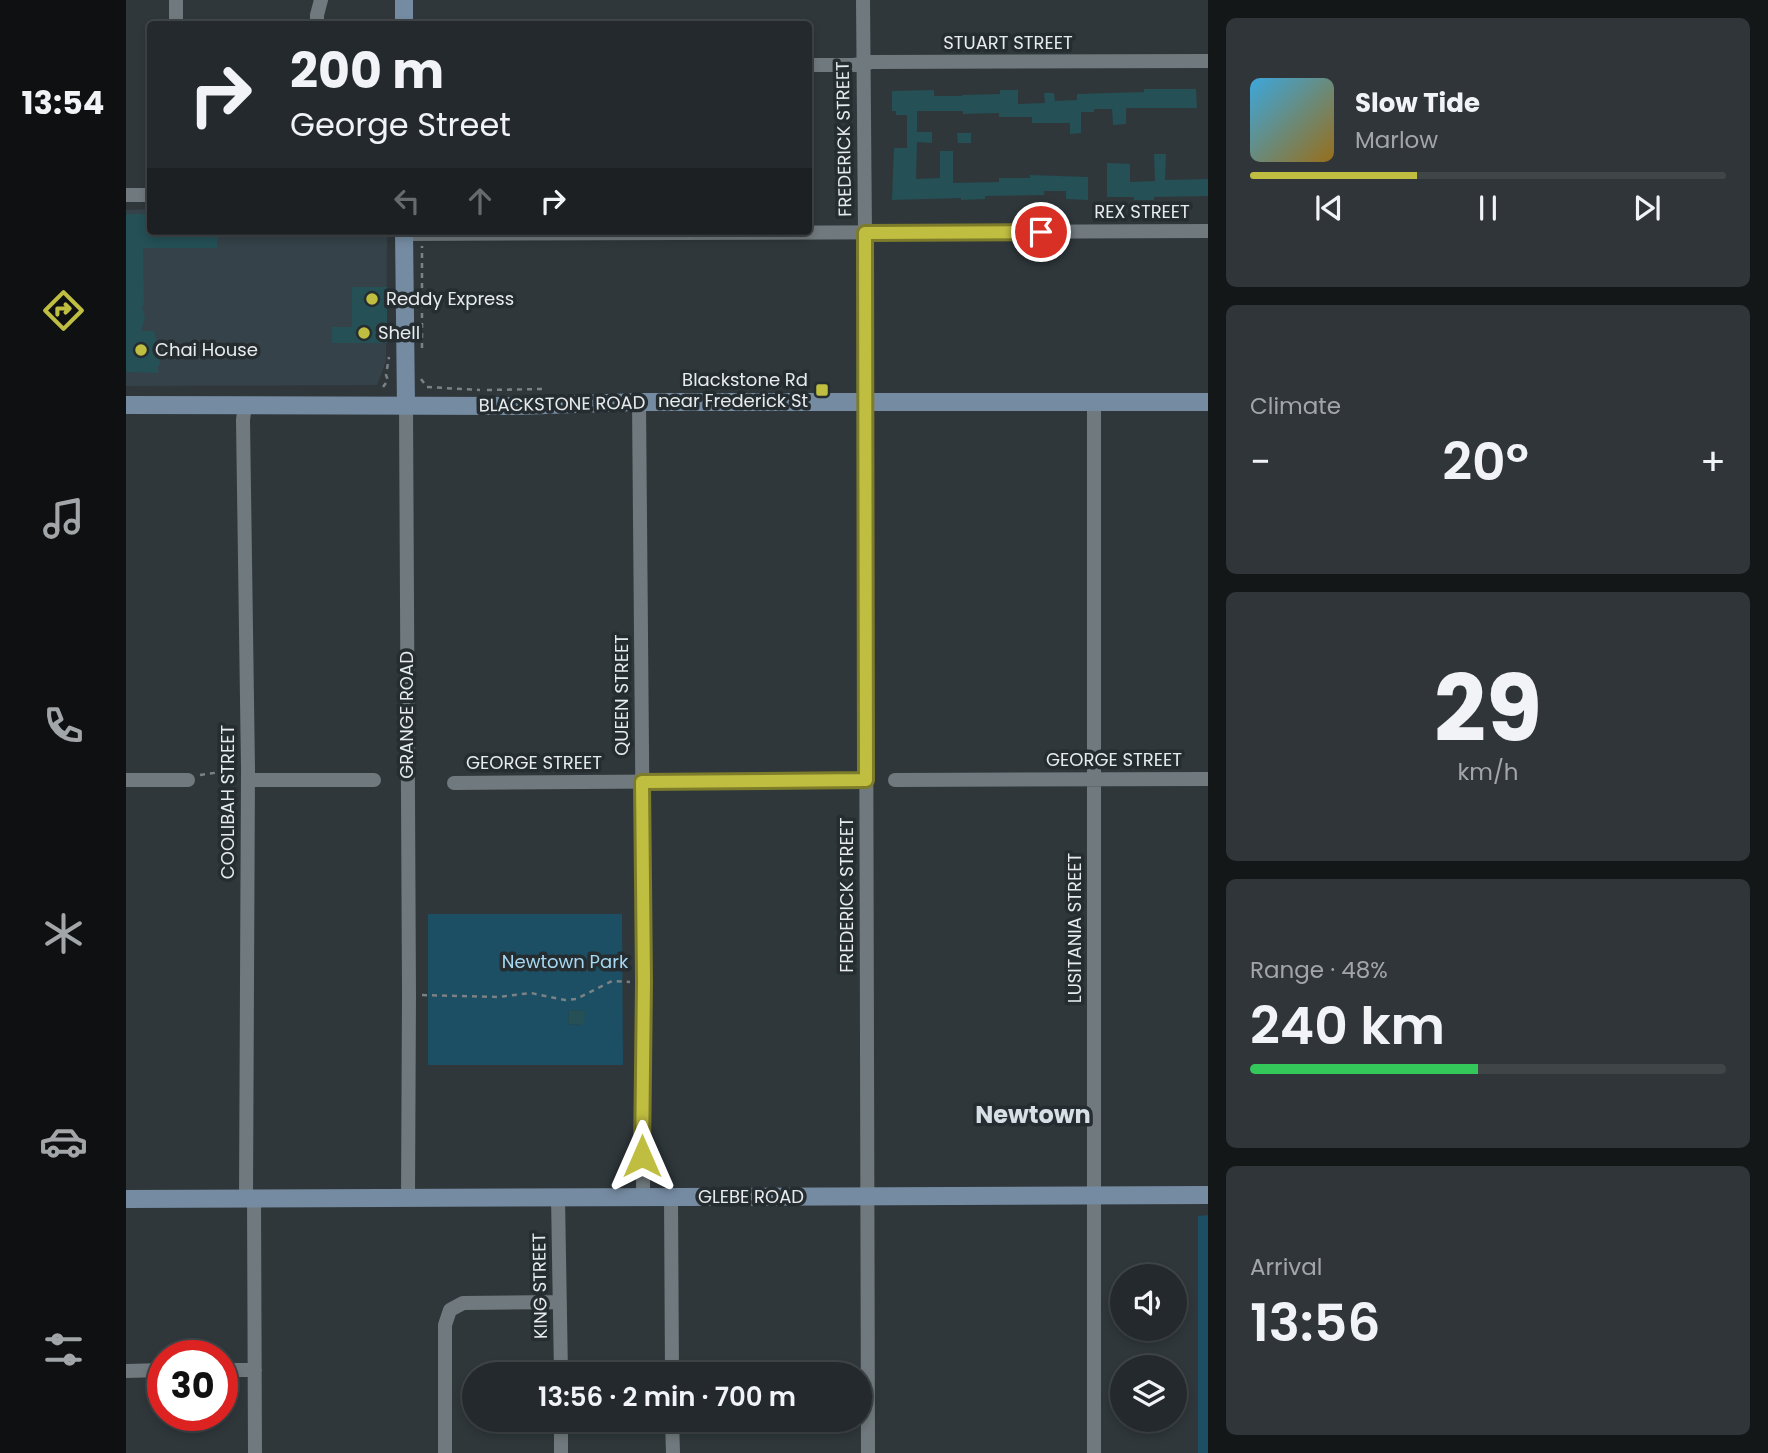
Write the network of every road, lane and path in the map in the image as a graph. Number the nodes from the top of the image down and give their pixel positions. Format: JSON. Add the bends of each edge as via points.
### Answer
{"nodes":[{"id":1,"x":176,"y":0,"type":"edge"},
{"id":2,"x":321,"y":0,"type":"edge"},
{"id":3,"x":404,"y":0,"type":"edge"},
{"id":4,"x":863,"y":0,"type":"edge"},
{"id":5,"x":176,"y":21,"type":"edge"},
{"id":6,"x":317,"y":21,"type":"edge"},
{"id":7,"x":404,"y":21,"type":"edge"},
{"id":8,"x":1208,"y":61,"type":"edge"},
{"id":9,"x":863,"y":64,"type":"junction"},
{"id":10,"x":812,"y":65,"type":"edge"},
{"id":11,"x":126,"y":195,"type":"edge"},
{"id":12,"x":147,"y":195,"type":"edge"},
{"id":13,"x":1208,"y":231,"type":"edge"},
{"id":14,"x":812,"y":233,"type":"edge"},
{"id":15,"x":865,"y":233,"type":"junction"},
{"id":16,"x":404,"y":235,"type":"edge"},
{"id":17,"x":422,"y":246,"type":"dead end"},
{"id":18,"x":422,"y":354,"type":"dead end"},
{"id":19,"x":639,"y":402,"type":"junction"},
{"id":20,"x":1208,"y":402,"type":"edge"},
{"id":21,"x":865,"y":403,"type":"junction"},
{"id":22,"x":1094,"y":403,"type":"junction"},
{"id":23,"x":126,"y":405,"type":"edge"},
{"id":24,"x":245,"y":405,"type":"junction"},
{"id":25,"x":406,"y":406,"type":"junction"},
{"id":26,"x":248,"y":774,"type":"junction"},
{"id":27,"x":1094,"y":779,"type":"junction"},
{"id":28,"x":1208,"y":779,"type":"edge"},
{"id":29,"x":126,"y":780,"type":"edge"},
{"id":30,"x":188,"y":780,"type":"joint"},
{"id":31,"x":374,"y":780,"type":"dead end"},
{"id":32,"x":866,"y":780,"type":"junction"},
{"id":33,"x":895,"y":780,"type":"dead end"},
{"id":34,"x":642,"y":782,"type":"junction"},
{"id":35,"x":454,"y":783,"type":"dead end"},
{"id":36,"x":644,"y":982,"type":"junction"},
{"id":37,"x":409,"y":994,"type":"junction"},
{"id":38,"x":1094,"y":1195,"type":"junction"},
{"id":39,"x":1208,"y":1195,"type":"edge"},
{"id":40,"x":867,"y":1196,"type":"junction"},
{"id":41,"x":558,"y":1197,"type":"junction"},
{"id":42,"x":643,"y":1197,"type":"junction"},
{"id":43,"x":671,"y":1197,"type":"junction"},
{"id":44,"x":250,"y":1198,"type":"junction"},
{"id":45,"x":408,"y":1198,"type":"junction"},
{"id":46,"x":126,"y":1199,"type":"edge"},
{"id":47,"x":560,"y":1303,"type":"junction"},
{"id":48,"x":561,"y":1362,"type":"edge"},
{"id":49,"x":672,"y":1362,"type":"edge"},
{"id":50,"x":147,"y":1370,"type":"edge"},
{"id":51,"x":238,"y":1370,"type":"edge"},
{"id":52,"x":254,"y":1370,"type":"junction"},
{"id":53,"x":126,"y":1371,"type":"edge"},
{"id":54,"x":561,"y":1432,"type":"edge"},
{"id":55,"x":673,"y":1432,"type":"edge"},
{"id":56,"x":255,"y":1453,"type":"edge"},
{"id":57,"x":445,"y":1453,"type":"edge"},
{"id":58,"x":561,"y":1453,"type":"edge"},
{"id":59,"x":673,"y":1453,"type":"edge"},
{"id":60,"x":868,"y":1453,"type":"edge"},
{"id":61,"x":1094,"y":1453,"type":"edge"}],
"edges":[{"from":1,"to":5,"type":"street"},
{"from":2,"to":6,"type":"street"},
{"from":3,"to":7,"type":"main road"},
{"from":4,"to":9,"type":"street","name":"FREDERICK STREET"},
{"from":8,"to":9,"type":"street","name":"STUART STREET"},
{"from":9,"to":10,"type":"street","name":"STUART STREET"},
{"from":9,"to":15,"type":"street","name":"FREDERICK STREET"},
{"from":11,"to":12,"type":"street"},
{"from":13,"to":15,"type":"street","name":"REX STREET"},
{"from":14,"to":15,"type":"street","name":"REX STREET"},
{"from":15,"to":21,"type":"street","name":"FREDERICK STREET"},
{"from":16,"to":25,"type":"main road","name":"GRANGE ROAD"},
{"from":17,"to":18,"type":"path"},
{"from":19,"to":21,"type":"main road","name":"BLACKSTONE ROAD"},
{"from":19,"to":25,"type":"main road","name":"BLACKSTONE ROAD"},
{"from":19,"to":34,"type":"street","name":"QUEEN STREET"},
{"from":20,"to":22,"type":"main road","name":"BLACKSTONE ROAD"},
{"from":21,"to":22,"type":"main road","name":"BLACKSTONE ROAD"},
{"from":21,"to":32,"type":"street","name":"FREDERICK STREET"},
{"from":22,"to":27,"type":"street","name":"LUSITANIA STREET"},
{"from":23,"to":24,"type":"main road","name":"BLACKSTONE ROAD"},
{"from":24,"to":25,"type":"main road","name":"BLACKSTONE ROAD"},
{"from":24,"to":26,"type":"street","name":"COOLIBAH STREET"},
{"from":25,"to":37,"type":"street","name":"GRANGE ROAD"},
{"from":26,"to":30,"type":"path"},
{"from":26,"to":31,"type":"street"},
{"from":26,"to":44,"type":"street","name":"COOLIBAH STREET"},
{"from":27,"to":28,"type":"street","name":"GEORGE STREET"},
{"from":27,"to":33,"type":"street","name":"GEORGE STREET"},
{"from":27,"to":38,"type":"street","name":"LUSITANIA STREET"},
{"from":29,"to":30,"type":"street"},
{"from":32,"to":34,"type":"street","name":"GEORGE STREET"},
{"from":32,"to":40,"type":"street","name":"FREDERICK STREET"},
{"from":34,"to":35,"type":"street","name":"GEORGE STREET"},
{"from":34,"to":36,"type":"street","name":"QUEEN STREET"},
{"from":36,"to":37,"type":"path","via":[[612,982],[565,1000],[531,993],[498,997]]},
{"from":36,"to":42,"type":"street","name":"QUEEN STREET"},
{"from":37,"to":45,"type":"street","name":"GRANGE ROAD"},
{"from":38,"to":39,"type":"main road","name":"GLEBE ROAD"},
{"from":38,"to":40,"type":"main road","name":"GLEBE ROAD"},
{"from":38,"to":61,"type":"street","name":"LUSITANIA STREET"},
{"from":40,"to":43,"type":"main road","name":"GLEBE ROAD"},
{"from":40,"to":60,"type":"street","name":"FREDERICK STREET"},
{"from":41,"to":42,"type":"main road","name":"GLEBE ROAD"},
{"from":41,"to":45,"type":"main road","name":"GLEBE ROAD"},
{"from":41,"to":47,"type":"street","name":"KING STREET"},
{"from":42,"to":43,"type":"main road","name":"GLEBE ROAD"},
{"from":43,"to":49,"type":"street"},
{"from":44,"to":45,"type":"main road","name":"GLEBE ROAD"},
{"from":44,"to":46,"type":"main road","name":"GLEBE ROAD"},
{"from":44,"to":52,"type":"street","name":"COOLIBAH STREET"},
{"from":47,"to":48,"type":"street","name":"KING STREET"},
{"from":47,"to":57,"type":"street","via":[[463,1303],[450,1310],[445,1325]]},
{"from":50,"to":53,"type":"street"},
{"from":51,"to":52,"type":"street"},
{"from":52,"to":56,"type":"street","name":"COOLIBAH STREET"},
{"from":54,"to":58,"type":"street"},
{"from":55,"to":59,"type":"street"}]}
